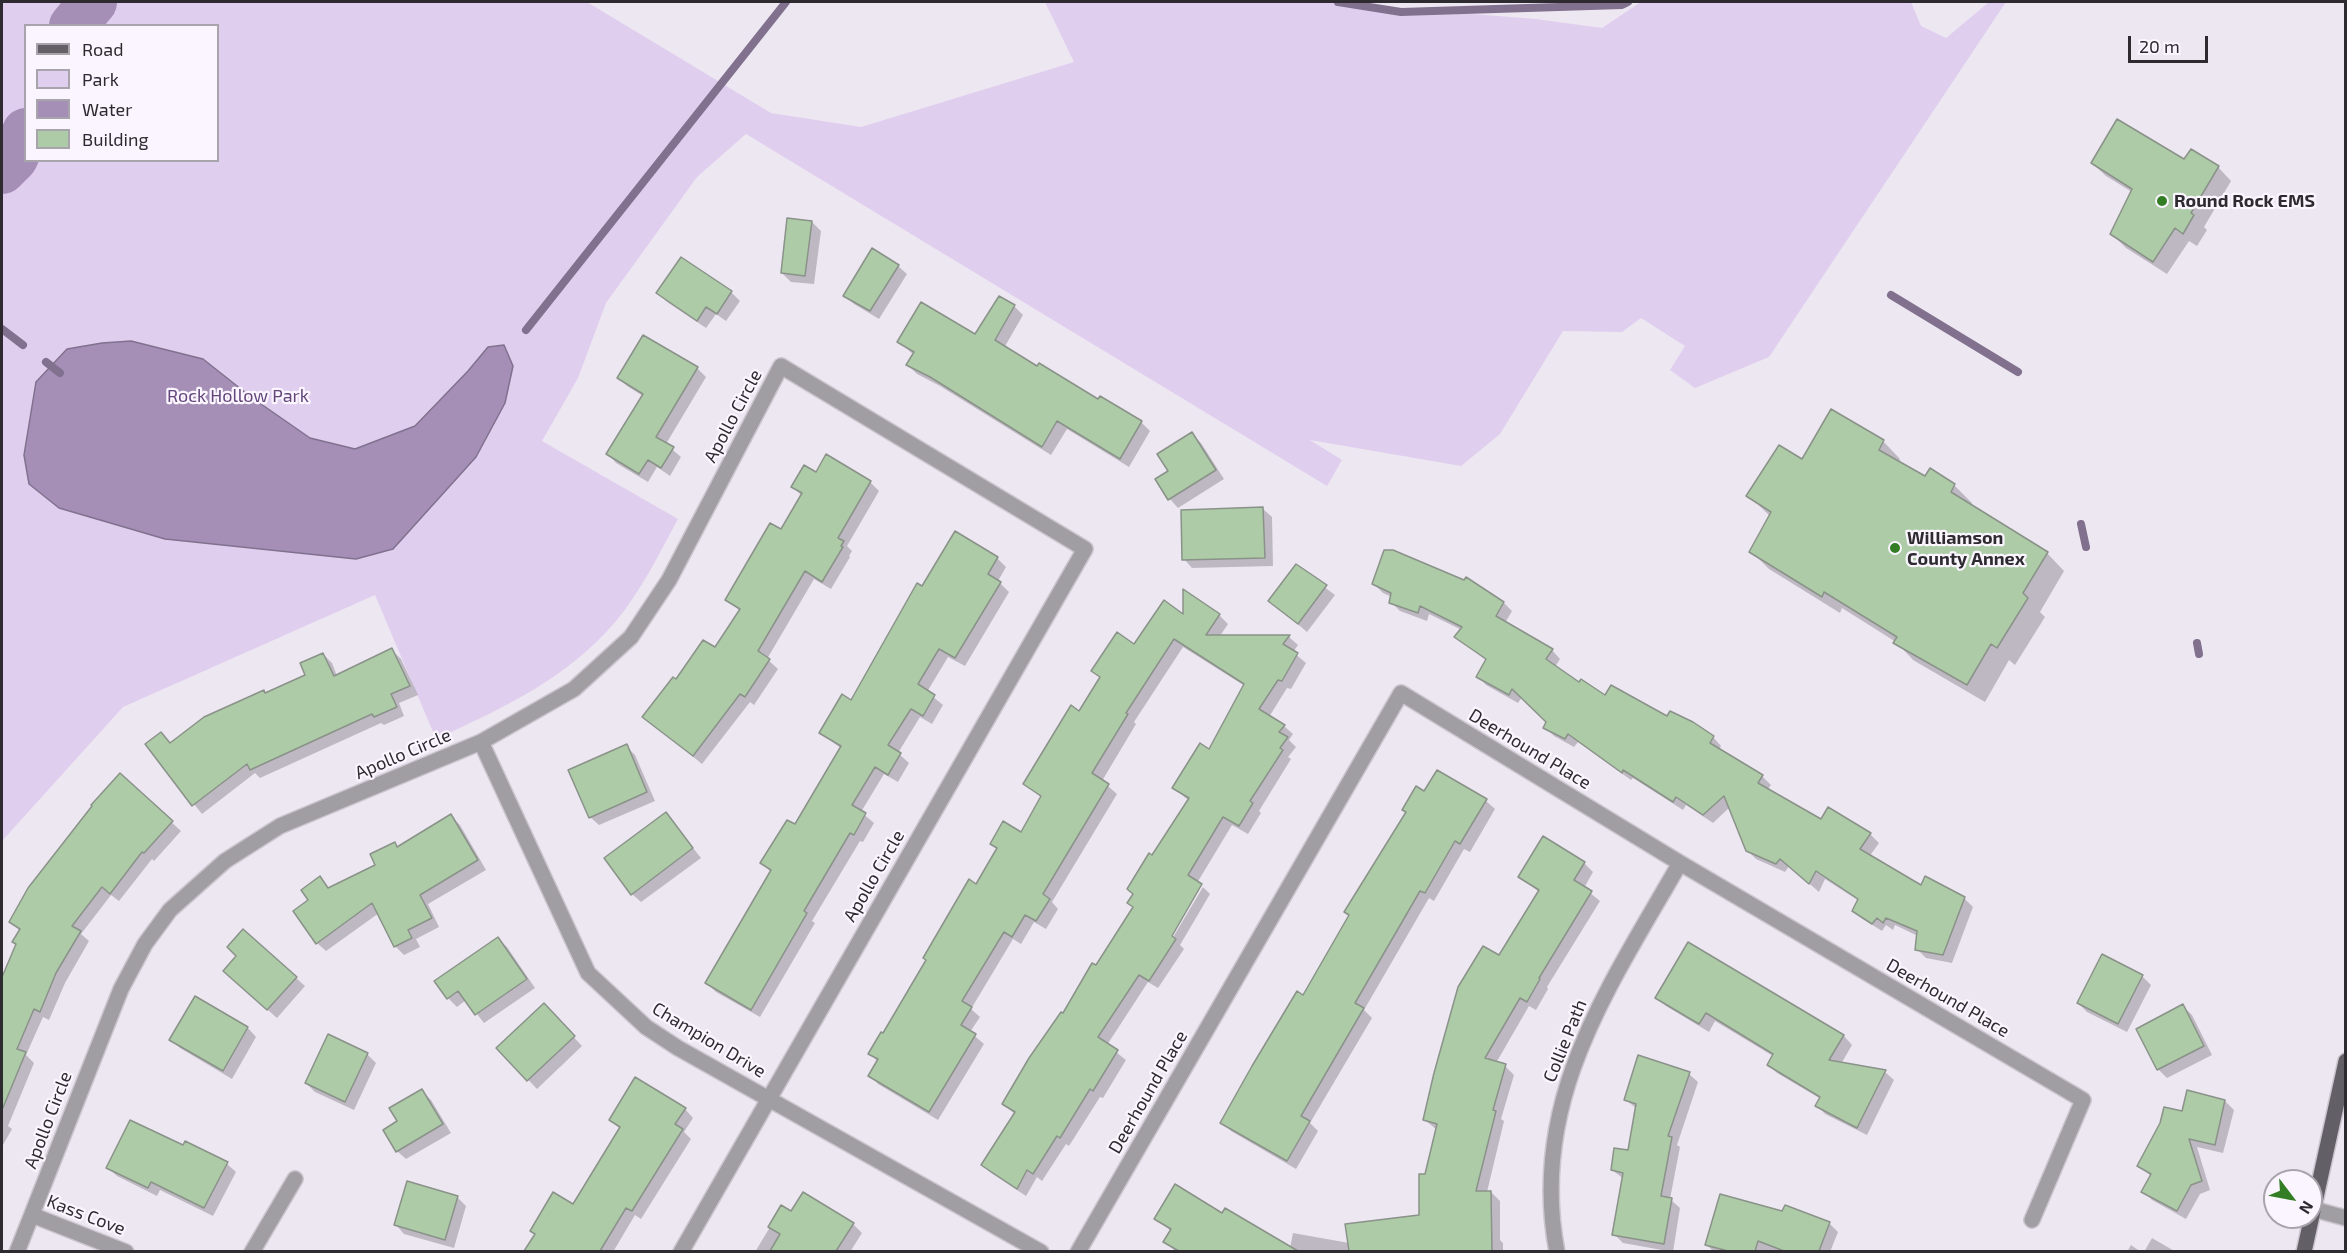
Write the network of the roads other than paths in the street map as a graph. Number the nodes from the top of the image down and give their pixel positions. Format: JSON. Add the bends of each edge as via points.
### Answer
{"nodes":[{"id":1,"x":481,"y":742,"type":"junction"},
{"id":2,"x":1680,"y":863,"type":"junction"},
{"id":3,"x":2346,"y":1061,"type":"edge"},
{"id":4,"x":769,"y":1099,"type":"junction"},
{"id":5,"x":2322,"y":1169,"type":"edge"},
{"id":6,"x":295,"y":1179,"type":"dead end"},
{"id":7,"x":2323,"y":1212,"type":"edge"},
{"id":8,"x":32,"y":1215,"type":"junction"},
{"id":9,"x":2346,"y":1218,"type":"edge"},
{"id":10,"x":2032,"y":1220,"type":"dead end"},
{"id":11,"x":2309,"y":1229,"type":"edge"},
{"id":12,"x":17,"y":1251,"type":"edge"},
{"id":13,"x":126,"y":1251,"type":"edge"},
{"id":14,"x":252,"y":1251,"type":"edge"},
{"id":15,"x":681,"y":1251,"type":"edge"},
{"id":16,"x":1041,"y":1251,"type":"edge"},
{"id":17,"x":1078,"y":1251,"type":"edge"},
{"id":18,"x":1557,"y":1251,"type":"edge"},
{"id":19,"x":2304,"y":1251,"type":"edge"}],
"edges":[{"from":1,"to":4,"type":"street","name":"Champion Drive","via":[[588,973],[646,1027]]},
{"from":1,"to":4,"type":"street","name":"Apollo Circle","via":[[574,689],[631,637],[669,580],[781,366],[1085,549]]},
{"from":1,"to":8,"type":"street","name":"Apollo Circle","via":[[280,826],[225,861],[170,910],[145,944],[121,989]]},
{"from":2,"to":10,"type":"street","name":"Deerhound Place","via":[[2083,1100]]},
{"from":2,"to":17,"type":"street","name":"Deerhound Place","via":[[1401,693]]},
{"from":2,"to":18,"type":"street","name":"Collie Path","via":[[1610,985],[1584,1036],[1566,1085],[1550,1183]]},
{"from":3,"to":5,"type":"main road"},
{"from":4,"to":15,"type":"street","name":"Apollo Circle"},
{"from":4,"to":16,"type":"street","name":"Champion Drive"},
{"from":6,"to":14,"type":"street"},
{"from":7,"to":9,"type":"street"},
{"from":8,"to":12,"type":"street","name":"Apollo Circle"},
{"from":8,"to":13,"type":"street","name":"Kass Cove"},
{"from":11,"to":19,"type":"main road"}]}
